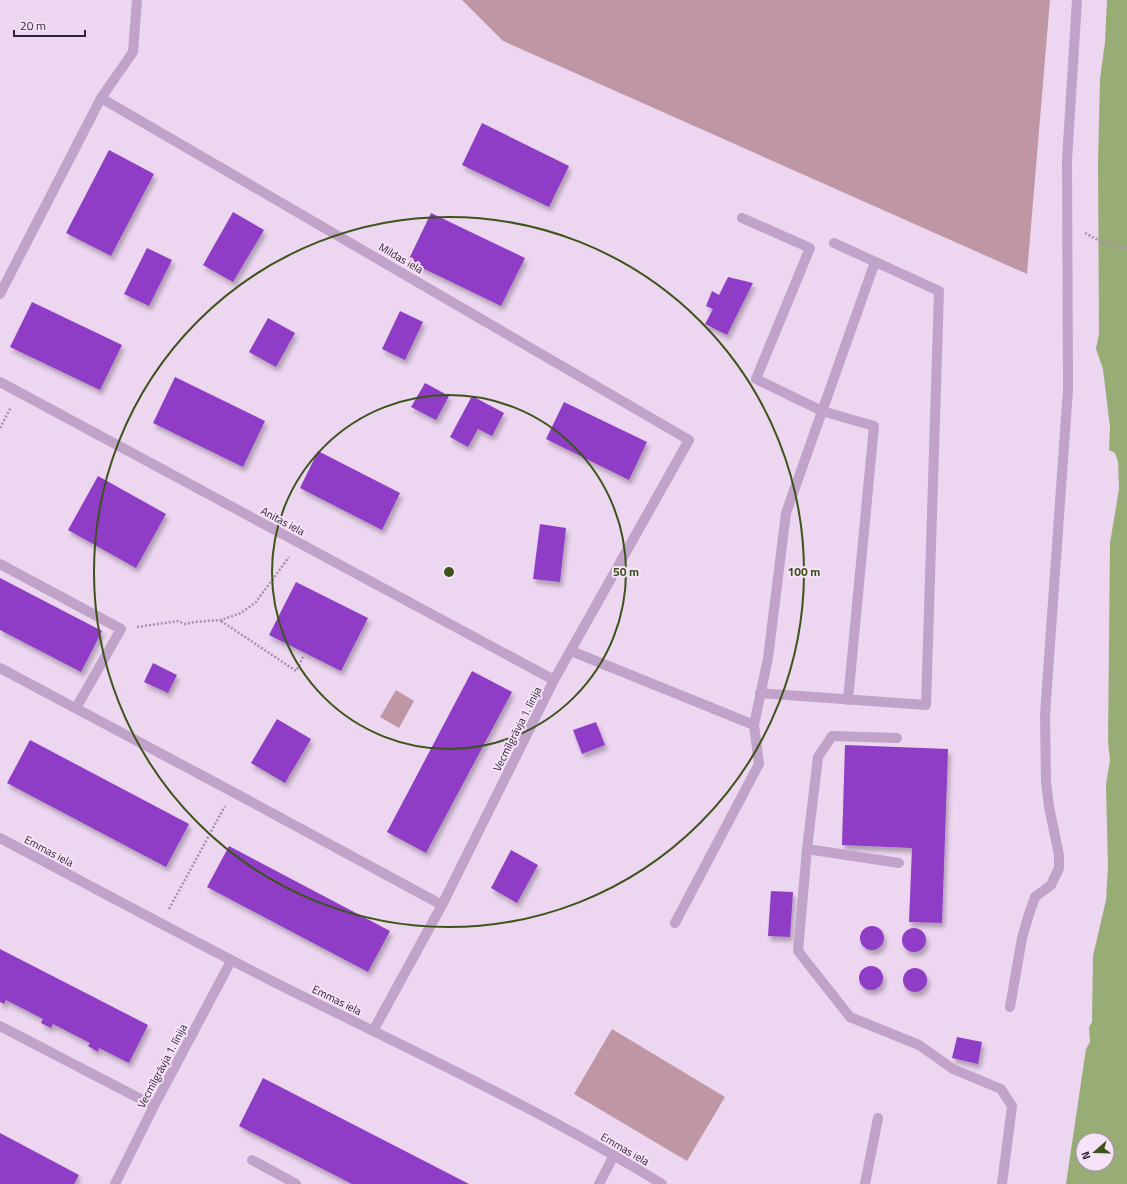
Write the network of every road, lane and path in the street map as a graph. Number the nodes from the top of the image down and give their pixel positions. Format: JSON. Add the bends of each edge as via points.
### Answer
{"nodes":[{"id":1,"x":137,"y":0,"type":"edge"},
{"id":2,"x":1077,"y":0,"type":"edge"},
{"id":3,"x":101,"y":98,"type":"junction"},
{"id":4,"x":742,"y":218,"type":"dead end"},
{"id":5,"x":1080,"y":230,"type":"dead end"},
{"id":6,"x":834,"y":244,"type":"dead end"},
{"id":7,"x":1127,"y":248,"type":"edge"},
{"id":8,"x":875,"y":262,"type":"junction"},
{"id":9,"x":0,"y":294,"type":"edge"},
{"id":10,"x":0,"y":382,"type":"edge"},
{"id":11,"x":19,"y":392,"type":"junction"},
{"id":12,"x":822,"y":411,"type":"junction"},
{"id":13,"x":0,"y":428,"type":"edge"},
{"id":14,"x":688,"y":440,"type":"joint"},
{"id":15,"x":299,"y":543,"type":"junction"},
{"id":16,"x":0,"y":564,"type":"edge"},
{"id":17,"x":221,"y":620,"type":"junction"},
{"id":18,"x":121,"y":629,"type":"junction"},
{"id":19,"x":570,"y":651,"type":"junction"},
{"id":20,"x":304,"y":655,"type":"dead end"},
{"id":21,"x":0,"y":668,"type":"edge"},
{"id":22,"x":554,"y":680,"type":"junction"},
{"id":23,"x":760,"y":693,"type":"junction"},
{"id":24,"x":848,"y":700,"type":"junction"},
{"id":25,"x":76,"y":708,"type":"junction"},
{"id":26,"x":754,"y":725,"type":"junction"},
{"id":27,"x":897,"y":738,"type":"dead end"},
{"id":28,"x":233,"y":792,"type":"junction"},
{"id":29,"x":0,"y":838,"type":"edge"},
{"id":30,"x":807,"y":849,"type":"junction"},
{"id":31,"x":899,"y":863,"type":"dead end"},
{"id":32,"x":442,"y":905,"type":"junction"},
{"id":33,"x":675,"y":923,"type":"dead end"},
{"id":34,"x":161,"y":924,"type":"junction"},
{"id":35,"x":231,"y":961,"type":"junction"},
{"id":36,"x":1010,"y":1007,"type":"dead end"},
{"id":37,"x":0,"y":1026,"type":"edge"},
{"id":38,"x":373,"y":1031,"type":"junction"},
{"id":39,"x":154,"y":1106,"type":"junction"},
{"id":40,"x":878,"y":1118,"type":"dead end"},
{"id":41,"x":614,"y":1155,"type":"junction"},
{"id":42,"x":252,"y":1160,"type":"dead end"},
{"id":43,"x":116,"y":1184,"type":"edge"},
{"id":44,"x":296,"y":1184,"type":"edge"},
{"id":45,"x":598,"y":1184,"type":"edge"},
{"id":46,"x":662,"y":1184,"type":"edge"},
{"id":47,"x":865,"y":1184,"type":"edge"},
{"id":48,"x":1002,"y":1184,"type":"edge"}],
"edges":[{"from":1,"to":3,"type":"street","via":[[133,52]]},
{"from":2,"to":36,"type":"street","via":[[1067,160],[1068,389],[1045,714],[1046,781],[1059,868],[1050,885],[1036,897],[1031,908],[1022,938]]},
{"from":3,"to":9,"type":"street"},
{"from":3,"to":14,"type":"street","name":"Mildas iela"},
{"from":4,"to":12,"type":"street","via":[[810,248],[756,380]]},
{"from":5,"to":7,"type":"path","via":[[1102,242]]},
{"from":6,"to":8,"type":"street"},
{"from":8,"to":12,"type":"street"},
{"from":8,"to":24,"type":"street","via":[[939,291],[926,705]]},
{"from":10,"to":11,"type":"street","name":"Anitas iela"},
{"from":11,"to":13,"type":"path"},
{"from":11,"to":15,"type":"street","name":"Anitas iela"},
{"from":12,"to":23,"type":"street","via":[[786,513],[768,658]]},
{"from":12,"to":24,"type":"street","via":[[874,426]]},
{"from":14,"to":19,"type":"street","name":"Vecmīlgrāvja 1. līnija"},
{"from":15,"to":17,"type":"path","via":[[256,602],[241,613]]},
{"from":15,"to":22,"type":"street","name":"Anitas iela"},
{"from":16,"to":18,"type":"street"},
{"from":17,"to":18,"type":"path","via":[[185,624],[178,621]]},
{"from":17,"to":20,"type":"path","via":[[296,671]]},
{"from":18,"to":25,"type":"street"},
{"from":19,"to":22,"type":"street","name":"Vecmīlgrāvja 1. līnija"},
{"from":19,"to":26,"type":"street"},
{"from":21,"to":25,"type":"street"},
{"from":22,"to":32,"type":"street","name":"Vecmīlgrāvja 1. līnija"},
{"from":23,"to":24,"type":"street"},
{"from":23,"to":26,"type":"street"},
{"from":25,"to":28,"type":"street"},
{"from":26,"to":33,"type":"street","via":[[759,764]]},
{"from":27,"to":30,"type":"street","via":[[832,736],[818,757]]},
{"from":28,"to":32,"type":"street"},
{"from":28,"to":34,"type":"path"},
{"from":29,"to":34,"type":"street","name":"Emmas iela"},
{"from":30,"to":31,"type":"street"},
{"from":30,"to":48,"type":"street","via":[[798,951],[850,1017],[919,1045],[953,1069],[1001,1089],[1012,1106]]},
{"from":32,"to":38,"type":"street","name":"Vecmīlgrāvja 1. līnija"},
{"from":34,"to":35,"type":"street","name":"Emmas iela"},
{"from":35,"to":38,"type":"street","name":"Emmas iela"},
{"from":35,"to":39,"type":"street","name":"Vecmīlgrāvja 1. līnija"},
{"from":37,"to":39,"type":"street"},
{"from":38,"to":41,"type":"street","name":"Emmas iela","via":[[469,1078]]},
{"from":39,"to":43,"type":"street","name":"Vecmīlgrāvja 1. līnija"},
{"from":40,"to":47,"type":"street"},
{"from":41,"to":45,"type":"street"},
{"from":41,"to":46,"type":"street","name":"Emmas iela"},
{"from":42,"to":44,"type":"street"}]}
